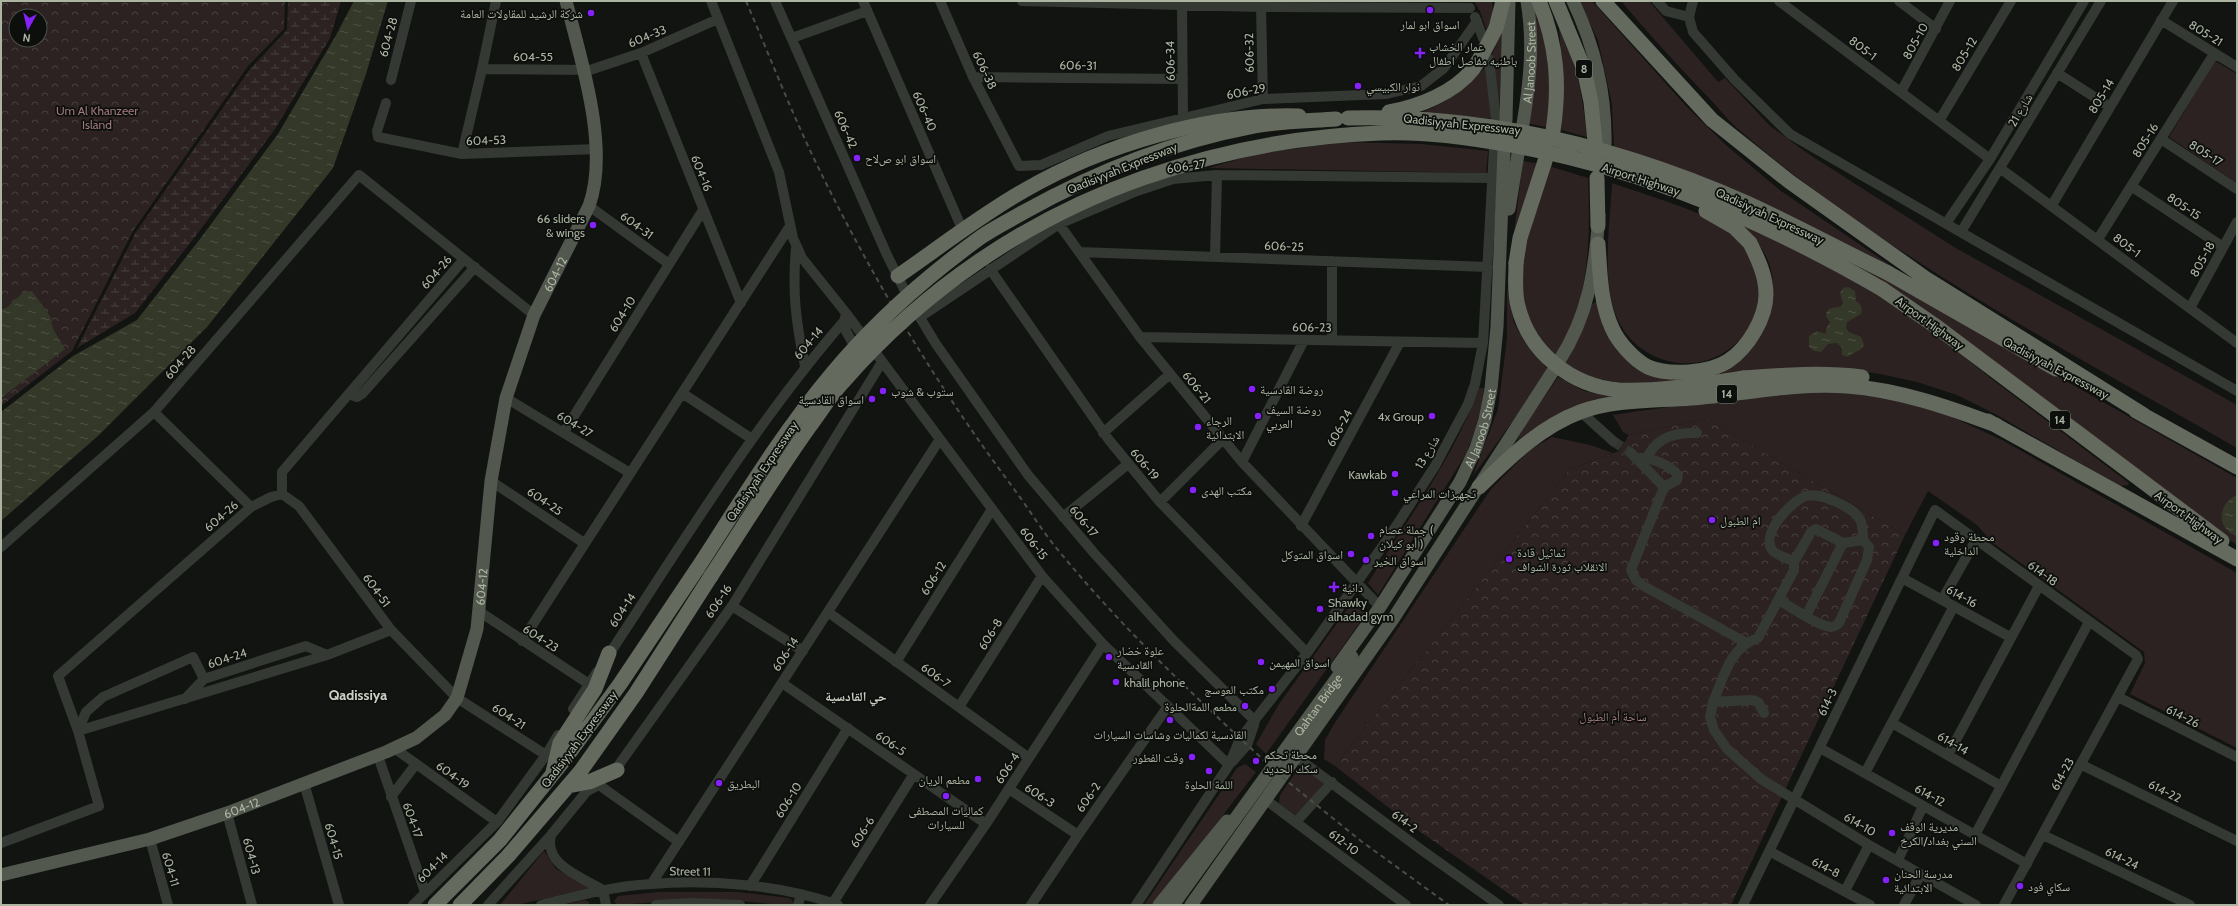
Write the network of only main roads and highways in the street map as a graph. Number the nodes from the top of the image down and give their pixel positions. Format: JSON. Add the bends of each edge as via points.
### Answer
{"nodes":[{"id":1,"x":566,"y":1,"type":"edge"},
{"id":2,"x":1498,"y":1,"type":"edge"},
{"id":3,"x":1503,"y":1,"type":"edge"},
{"id":4,"x":1509,"y":1,"type":"edge"},
{"id":5,"x":1527,"y":1,"type":"edge"},
{"id":6,"x":1540,"y":1,"type":"edge"},
{"id":7,"x":1556,"y":1,"type":"edge"},
{"id":8,"x":1574,"y":1,"type":"edge"},
{"id":9,"x":1606,"y":3,"type":"edge"},
{"id":10,"x":1496,"y":28,"type":"junction"},
{"id":11,"x":1503,"y":118,"type":"road end"},
{"id":12,"x":1342,"y":119,"type":"junction"},
{"id":13,"x":1523,"y":124,"type":"dead end"},
{"id":14,"x":1554,"y":131,"type":"dead end"},
{"id":15,"x":1600,"y":143,"type":"joint"},
{"id":16,"x":1499,"y":150,"type":"road end"},
{"id":17,"x":1518,"y":154,"type":"dead end"},
{"id":18,"x":1545,"y":161,"type":"dead end"},
{"id":19,"x":1584,"y":162,"type":"junction"},
{"id":20,"x":1600,"y":179,"type":"dead end"},
{"id":21,"x":1598,"y":226,"type":"joint"},
{"id":22,"x":1598,"y":244,"type":"junction"},
{"id":23,"x":901,"y":282,"type":"road end"},
{"id":24,"x":1499,"y":283,"type":"junction"},
{"id":25,"x":2144,"y":415,"type":"junction"},
{"id":26,"x":1996,"y":425,"type":"junction"},
{"id":27,"x":2237,"y":467,"type":"edge"},
{"id":28,"x":1479,"y":487,"type":"junction"},
{"id":29,"x":2237,"y":553,"type":"edge"},
{"id":30,"x":2237,"y":559,"type":"edge"},
{"id":31,"x":1383,"y":602,"type":"junction"},
{"id":32,"x":1402,"y":605,"type":"junction"},
{"id":33,"x":609,"y":653,"type":"road end"},
{"id":34,"x":1354,"y":658,"type":"junction"},
{"id":35,"x":617,"y":770,"type":"road end"},
{"id":36,"x":552,"y":775,"type":"junction"},
{"id":37,"x":568,"y":786,"type":"junction"},
{"id":38,"x":1,"y":875,"type":"edge"},
{"id":39,"x":436,"y":905,"type":"edge"},
{"id":40,"x":460,"y":905,"type":"edge"},
{"id":41,"x":1159,"y":905,"type":"edge"},
{"id":42,"x":1173,"y":905,"type":"edge"},
{"id":43,"x":1183,"y":905,"type":"edge"},
{"id":44,"x":1191,"y":905,"type":"edge"}],
"edges":[{"from":1,"to":38,"type":"main road","name":"604-12","via":[[584,69],[597,149],[595,190],[534,315],[506,398],[491,481],[480,612],[457,698],[433,726],[378,756],[150,840]]},
{"from":2,"to":10,"type":"highway"},
{"from":3,"to":10,"type":"highway"},
{"from":4,"to":11,"type":"main road","name":"Al Janoob Street"},
{"from":5,"to":13,"type":"main road","name":"Al Janoob Street","via":[[1531,25],[1531,62]]},
{"from":6,"to":14,"type":"highway","via":[[1549,24],[1557,62]]},
{"from":7,"to":15,"type":"highway","number":"8","via":[[1584,69]]},
{"from":8,"to":15,"type":"main road","via":[[1591,41],[1604,101]]},
{"from":9,"to":25,"type":"highway","via":[[1712,120],[1790,182],[1925,278]]},
{"from":10,"to":12,"type":"highway","bridge":true,"via":[[1472,70],[1453,87],[1424,103],[1394,111]]},
{"from":12,"to":23,"type":"highway","bridge":true,"via":[[1277,115],[1196,126],[1109,152],[1025,190],[964,231]]},
{"from":12,"to":25,"type":"highway","name":"Qadisiyyah Expressway","bridge":true,"via":[[1416,118],[1531,132],[1633,160],[1698,183],[1748,204],[1888,273],[2030,356]]},
{"from":12,"to":36,"type":"highway","name":"Qadisiyyah Expressway","bridge":true,"via":[[1252,126],[1167,148],[1040,203],[982,236],[922,285],[877,325],[830,376],[778,445],[620,684]]},
{"from":16,"to":24,"type":"main road","name":"Al Janoob Street"},
{"from":17,"to":24,"type":"main road","name":"Al Janoob Street"},
{"from":18,"to":26,"type":"highway","number":"14","bridge":true,"via":[[1520,238],[1515,286],[1522,322],[1539,349],[1552,363],[1568,374],[1583,381],[1618,390],[1680,387],[1786,374],[1827,374],[1892,381],[1922,390]]},
{"from":19,"to":22,"type":"highway","bridge":true,"via":[[1664,192],[1734,226],[1750,243],[1764,276],[1766,295],[1763,316],[1753,336],[1728,361],[1694,372],[1648,367],[1621,343],[1612,329],[1603,300]]},
{"from":19,"to":29,"type":"highway","name":"Airport Highway","number":"14","bridge":true,"via":[[1631,174],[1743,216],[1834,261],[1882,289],[1937,327]]},
{"from":19,"to":37,"type":"highway","name":"Qadisiyyah Expressway","bridge":true,"via":[[1541,151],[1448,136],[1382,133],[1284,141],[1166,170],[1108,190],[991,251],[927,298],[841,384],[792,452],[636,693]]},
{"from":20,"to":21,"type":"highway"},
{"from":21,"to":22,"type":"main road","name":"Al Janoob Street"},
{"from":22,"to":28,"type":"main road","name":"Al Janoob Street","via":[[1589,294],[1572,339]]},
{"from":24,"to":31,"type":"main road","name":"Al Janoob Street","via":[[1491,389],[1476,448],[1460,482]]},
{"from":25,"to":27,"type":"highway"},
{"from":26,"to":28,"type":"highway","number":"14","via":[[1919,398],[1890,391],[1847,386],[1778,388],[1612,404],[1566,418],[1522,446]]},
{"from":26,"to":30,"type":"highway","number":"14"},
{"from":28,"to":32,"type":"main road","name":"Al Janoob Street"},
{"from":31,"to":34,"type":"main road","name":"Qahtan Bridge"},
{"from":31,"to":41,"type":"main road","via":[[1225,823]]},
{"from":32,"to":34,"type":"main road","name":"Qahtan Bridge"},
{"from":32,"to":44,"type":"main road"},
{"from":33,"to":36,"type":"highway","via":[[595,689],[560,742]]},
{"from":34,"to":42,"type":"main road","name":"Qahtan Bridge","bridge":true},
{"from":34,"to":43,"type":"main road","name":"Qahtan Bridge"},
{"from":35,"to":37,"type":"highway","via":[[598,779]]},
{"from":36,"to":39,"type":"highway","name":"Qadisiyyah Expressway","via":[[500,840]]},
{"from":37,"to":40,"type":"highway","name":"Qadisiyyah Expressway","via":[[508,856]]}]}
